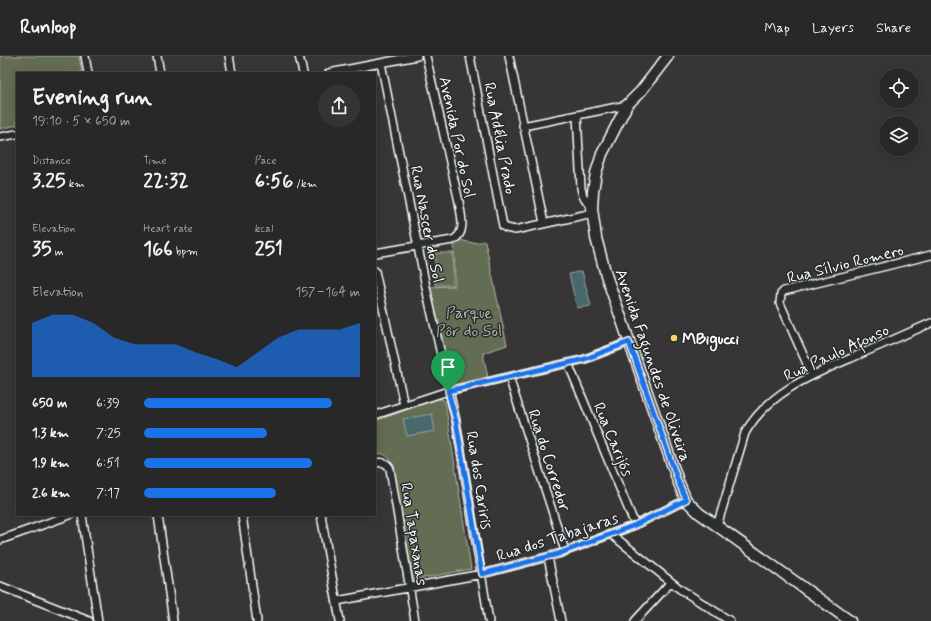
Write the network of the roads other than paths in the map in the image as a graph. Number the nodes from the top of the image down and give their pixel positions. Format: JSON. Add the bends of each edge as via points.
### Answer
{"nodes":[{"id":1,"x":85,"y":56,"type":"edge"},
{"id":2,"x":157,"y":56,"type":"edge"},
{"id":3,"x":229,"y":56,"type":"edge"},
{"id":4,"x":299,"y":56,"type":"edge"},
{"id":5,"x":372,"y":56,"type":"edge"},
{"id":6,"x":417,"y":56,"type":"edge"},
{"id":7,"x":426,"y":56,"type":"edge"},
{"id":8,"x":470,"y":56,"type":"edge"},
{"id":9,"x":509,"y":56,"type":"edge"},
{"id":10,"x":668,"y":56,"type":"edge"},
{"id":11,"x":377,"y":64,"type":"junction"},
{"id":12,"x":88,"y":72,"type":"edge"},
{"id":13,"x":160,"y":72,"type":"edge"},
{"id":14,"x":232,"y":72,"type":"edge"},
{"id":15,"x":303,"y":72,"type":"edge"},
{"id":16,"x":339,"y":72,"type":"edge"},
{"id":17,"x":627,"y":105,"type":"junction"},
{"id":18,"x":577,"y":115,"type":"junction"},
{"id":19,"x":523,"y":126,"type":"junction"},
{"id":20,"x":16,"y":134,"type":"edge"},
{"id":21,"x":0,"y":137,"type":"edge"},
{"id":22,"x":592,"y":210,"type":"junction"},
{"id":23,"x":544,"y":223,"type":"junction"},
{"id":24,"x":418,"y":246,"type":"junction"},
{"id":25,"x":376,"y":253,"type":"edge"},
{"id":26,"x":931,"y":255,"type":"edge"},
{"id":27,"x":376,"y":276,"type":"edge"},
{"id":28,"x":931,"y":323,"type":"edge"},
{"id":29,"x":629,"y":342,"type":"junction"},
{"id":30,"x":568,"y":363,"type":"junction"},
{"id":31,"x":812,"y":375,"type":"junction"},
{"id":32,"x":509,"y":377,"type":"junction"},
{"id":33,"x":448,"y":391,"type":"junction"},
{"id":34,"x":404,"y":405,"type":"junction"},
{"id":35,"x":376,"y":416,"type":"edge"},
{"id":36,"x":376,"y":463,"type":"edge"},
{"id":37,"x":686,"y":500,"type":"junction"},
{"id":38,"x":67,"y":516,"type":"edge"},
{"id":39,"x":82,"y":516,"type":"edge"},
{"id":40,"x":158,"y":516,"type":"edge"},
{"id":41,"x":242,"y":516,"type":"edge"},
{"id":42,"x":321,"y":516,"type":"edge"},
{"id":43,"x":635,"y":525,"type":"junction"},
{"id":44,"x":717,"y":526,"type":"junction"},
{"id":45,"x":611,"y":534,"type":"junction"},
{"id":46,"x":0,"y":540,"type":"edge"},
{"id":47,"x":565,"y":551,"type":"junction"},
{"id":48,"x":548,"y":557,"type":"junction"},
{"id":49,"x":482,"y":574,"type":"junction"},
{"id":50,"x":671,"y":582,"type":"junction"},
{"id":51,"x":0,"y":586,"type":"edge"},
{"id":52,"x":409,"y":587,"type":"junction"},
{"id":53,"x":337,"y":601,"type":"junction"},
{"id":54,"x":90,"y":621,"type":"edge"},
{"id":55,"x":98,"y":621,"type":"edge"},
{"id":56,"x":174,"y":621,"type":"edge"},
{"id":57,"x":257,"y":621,"type":"edge"},
{"id":58,"x":340,"y":621,"type":"edge"},
{"id":59,"x":415,"y":621,"type":"edge"},
{"id":60,"x":489,"y":621,"type":"edge"},
{"id":61,"x":561,"y":621,"type":"edge"},
{"id":62,"x":636,"y":621,"type":"edge"},
{"id":63,"x":730,"y":621,"type":"edge"},
{"id":64,"x":850,"y":621,"type":"edge"}],
"edges":[{"from":1,"to":12,"type":"street"},
{"from":2,"to":13,"type":"street"},
{"from":3,"to":14,"type":"street"},
{"from":4,"to":15,"type":"street"},
{"from":5,"to":11,"type":"street","name":"Rua Nascer do Sol"},
{"from":6,"to":11,"type":"street"},
{"from":7,"to":24,"type":"street","name":"Avenida Por do Sol","via":[[459,202],[462,230],[457,238]]},
{"from":8,"to":23,"type":"street","name":"Rua Adélia Prado","via":[[503,226],[515,230]]},
{"from":9,"to":19,"type":"street"},
{"from":10,"to":17,"type":"main road","name":"Avenida Fagundes de Oliveira"},
{"from":11,"to":16,"type":"street"},
{"from":11,"to":24,"type":"street","name":"Rua Nascer do Sol"},
{"from":17,"to":18,"type":"street"},
{"from":17,"to":22,"type":"main road","name":"Avenida Fagundes de Oliveira","via":[[602,154],[596,173]]},
{"from":18,"to":19,"type":"street"},
{"from":18,"to":22,"type":"street","via":[[581,188]]},
{"from":19,"to":23,"type":"street"},
{"from":20,"to":21,"type":"street"},
{"from":22,"to":23,"type":"street"},
{"from":22,"to":29,"type":"main road","name":"Avenida Fagundes de Oliveira","via":[[606,275]]},
{"from":24,"to":25,"type":"street"},
{"from":24,"to":33,"type":"street","name":"Rua Nascer do Sol"},
{"from":26,"to":31,"type":"street","name":"Rua Sílvio Romero","via":[[781,294],[780,303]]},
{"from":27,"to":34,"type":"street"},
{"from":28,"to":31,"type":"street","name":"Rua Paulo Afonso"},
{"from":29,"to":30,"type":"street"},
{"from":29,"to":37,"type":"main road","name":"Avenida Fagundes de Oliveira"},
{"from":30,"to":32,"type":"street"},
{"from":30,"to":43,"type":"street","name":"Rua Carijós"},
{"from":31,"to":44,"type":"street","name":"Rua Paulo Afonso","via":[[782,393],[752,420],[740,447]]},
{"from":32,"to":33,"type":"street"},
{"from":32,"to":47,"type":"street","name":"Rua do Corredor"},
{"from":33,"to":34,"type":"street"},
{"from":33,"to":49,"type":"street","name":"Rua dos Cariris","via":[[456,421]]},
{"from":34,"to":35,"type":"street"},
{"from":36,"to":52,"type":"street","name":"Rua Tapaxanas","via":[[384,462],[390,469]]},
{"from":37,"to":43,"type":"street","name":"Rua dos Tabajaras"},
{"from":37,"to":44,"type":"main road","name":"Avenida Fagundes de Oliveira","via":[[692,508]]},
{"from":38,"to":46,"type":"street"},
{"from":39,"to":55,"type":"street"},
{"from":40,"to":56,"type":"street"},
{"from":41,"to":57,"type":"street"},
{"from":42,"to":53,"type":"street"},
{"from":43,"to":45,"type":"street","name":"Rua dos Tabajaras"},
{"from":44,"to":64,"type":"main road","name":"Avenida Fagundes de Oliveira"},
{"from":45,"to":47,"type":"street","name":"Rua dos Tabajaras"},
{"from":45,"to":50,"type":"street"},
{"from":47,"to":48,"type":"street","name":"Rua dos Tabajaras"},
{"from":48,"to":49,"type":"street","name":"Rua dos Tabajaras"},
{"from":48,"to":61,"type":"street"},
{"from":49,"to":52,"type":"street","name":"Rua dos Tabajaras"},
{"from":49,"to":60,"type":"street","name":"Rua dos Cariris"},
{"from":50,"to":62,"type":"street"},
{"from":50,"to":63,"type":"street"},
{"from":51,"to":54,"type":"street"},
{"from":52,"to":53,"type":"street","name":"Rua dos Tabajaras"},
{"from":52,"to":59,"type":"street","name":"Rua Tapaxanas"},
{"from":53,"to":58,"type":"street"}]}
